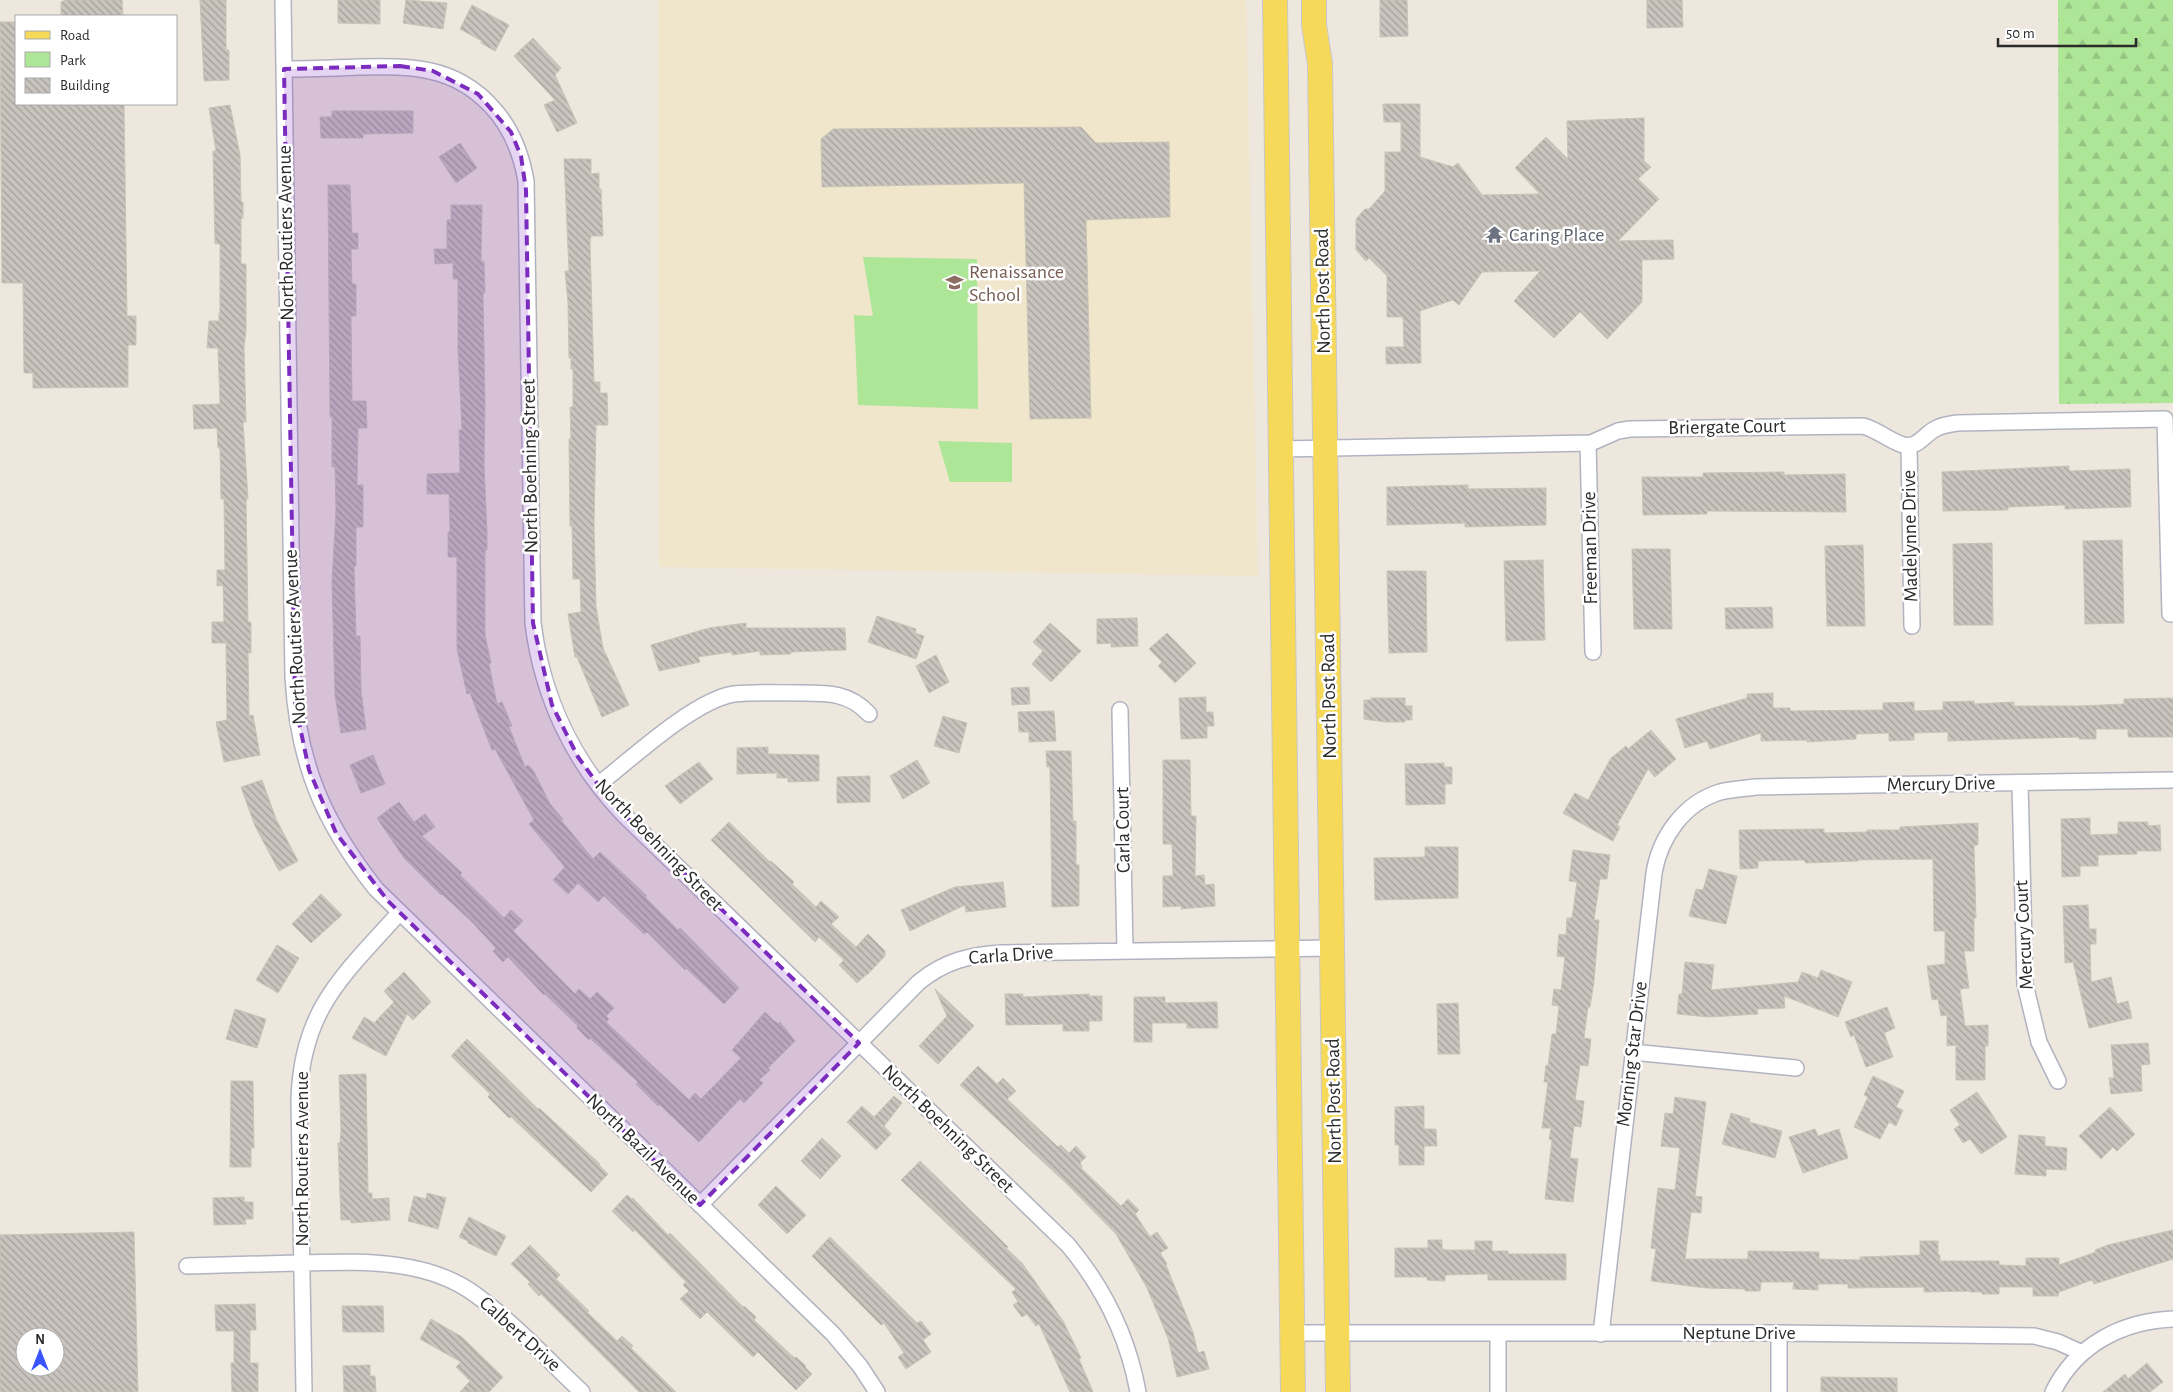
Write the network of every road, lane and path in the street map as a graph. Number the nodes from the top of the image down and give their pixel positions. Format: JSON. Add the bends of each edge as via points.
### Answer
{"nodes":[{"id":1,"x":283,"y":0,"type":"edge"},
{"id":2,"x":1275,"y":0,"type":"edge"},
{"id":3,"x":1314,"y":0,"type":"edge"},
{"id":4,"x":284,"y":69,"type":"junction"},
{"id":5,"x":1588,"y":444,"type":"junction"},
{"id":6,"x":1909,"y":446,"type":"junction"},
{"id":7,"x":1325,"y":448,"type":"junction"},
{"id":8,"x":1280,"y":449,"type":"junction"},
{"id":9,"x":2170,"y":614,"type":"dead end"},
{"id":10,"x":1912,"y":626,"type":"dead end"},
{"id":11,"x":1593,"y":652,"type":"dead end"},
{"id":12,"x":1120,"y":710,"type":"dead end"},
{"id":13,"x":869,"y":714,"type":"dead end"},
{"id":14,"x":2173,"y":780,"type":"edge"},
{"id":15,"x":2020,"y":783,"type":"junction"},
{"id":16,"x":598,"y":785,"type":"junction"},
{"id":17,"x":1711,"y":796,"type":"joint"},
{"id":18,"x":400,"y":912,"type":"junction"},
{"id":19,"x":1332,"y":948,"type":"junction"},
{"id":20,"x":1287,"y":949,"type":"junction"},
{"id":21,"x":1125,"y":950,"type":"junction"},
{"id":22,"x":859,"y":1043,"type":"junction"},
{"id":23,"x":1632,"y":1052,"type":"junction"},
{"id":24,"x":1796,"y":1068,"type":"dead end"},
{"id":25,"x":2058,"y":1081,"type":"dead end"},
{"id":26,"x":700,"y":1205,"type":"junction"},
{"id":27,"x":301,"y":1263,"type":"junction"},
{"id":28,"x":188,"y":1266,"type":"dead end"},
{"id":29,"x":2173,"y":1319,"type":"edge"},
{"id":30,"x":1292,"y":1333,"type":"junction"},
{"id":31,"x":1337,"y":1333,"type":"junction"},
{"id":32,"x":1779,"y":1333,"type":"junction"},
{"id":33,"x":1498,"y":1334,"type":"junction"},
{"id":34,"x":1600,"y":1334,"type":"junction"},
{"id":35,"x":2082,"y":1353,"type":"junction"},
{"id":36,"x":304,"y":1392,"type":"edge"},
{"id":37,"x":582,"y":1392,"type":"edge"},
{"id":38,"x":877,"y":1392,"type":"edge"},
{"id":39,"x":1138,"y":1392,"type":"edge"},
{"id":40,"x":1293,"y":1392,"type":"edge"},
{"id":41,"x":1338,"y":1392,"type":"edge"},
{"id":42,"x":1498,"y":1392,"type":"edge"},
{"id":43,"x":1779,"y":1392,"type":"edge"},
{"id":44,"x":2053,"y":1392,"type":"edge"}],
"edges":[{"from":1,"to":4,"type":"street","name":"North Routiers Avenue"},
{"from":2,"to":8,"type":"main road"},
{"from":3,"to":7,"type":"main road","name":"North Post Road","via":[[1320,64]]},
{"from":4,"to":16,"type":"street","name":"North Boehning Street","via":[[400,66],[433,71],[464,84],[485,99],[507,125],[515,141],[526,181],[535,640],[542,673],[559,720],[578,757]]},
{"from":4,"to":18,"type":"street","name":"North Routiers Avenue","via":[[293,677],[297,720],[311,778],[336,833],[371,882]]},
{"from":5,"to":6,"type":"street","name":"Briergate Court","via":[[1630,429],[1863,426],[1874,428]]},
{"from":5,"to":7,"type":"street","name":"Briergate Court"},
{"from":5,"to":11,"type":"street","name":"Freeman Drive"},
{"from":6,"to":9,"type":"street","via":[[1937,428],[1956,423],[2165,419]]},
{"from":6,"to":10,"type":"street","name":"Madelynne Drive"},
{"from":7,"to":8,"type":"street","name":"Briergate Court"},
{"from":7,"to":19,"type":"main road","name":"North Post Road"},
{"from":8,"to":20,"type":"main road"},
{"from":12,"to":21,"type":"street","name":"Carla Court"},
{"from":13,"to":16,"type":"street","via":[[848,697],[833,693],[748,693],[717,698],[689,713]]},
{"from":14,"to":15,"type":"street","name":"Mercury Drive"},
{"from":15,"to":17,"type":"street","name":"Mercury Drive","via":[[1755,787],[1737,788]]},
{"from":15,"to":25,"type":"street","name":"Mercury Court","via":[[2024,984],[2039,1042]]},
{"from":16,"to":22,"type":"street","name":"North Boehning Street","via":[[624,815]]},
{"from":17,"to":23,"type":"street","name":"Morning Star Drive","via":[[1682,816],[1665,838],[1656,860]]},
{"from":18,"to":26,"type":"street","name":"North Bazil Avenue"},
{"from":18,"to":27,"type":"street","name":"North Routiers Avenue","via":[[338,981],[324,1002],[308,1040],[300,1073],[299,1099]]},
{"from":19,"to":20,"type":"street","name":"Carla Drive"},
{"from":19,"to":31,"type":"main road","name":"North Post Road"},
{"from":20,"to":21,"type":"street","name":"Carla Drive"},
{"from":20,"to":30,"type":"main road"},
{"from":21,"to":22,"type":"street","name":"Carla Drive","via":[[1002,952],[977,954],[947,963],[919,982]]},
{"from":22,"to":26,"type":"street","name":"Carla Drive"},
{"from":22,"to":39,"type":"street","name":"North Boehning Street","via":[[1053,1230],[1086,1267],[1119,1326]]},
{"from":23,"to":24,"type":"street"},
{"from":23,"to":34,"type":"street","name":"Morning Star Drive"},
{"from":26,"to":38,"type":"street","name":"North Bazil Avenue","via":[[833,1334]]},
{"from":27,"to":28,"type":"street","name":"Calbert Drive"},
{"from":27,"to":36,"type":"street","name":"North Routiers Avenue"},
{"from":27,"to":37,"type":"street","name":"Calbert Drive","via":[[387,1262],[446,1278],[495,1308]]},
{"from":29,"to":35,"type":"street","via":[[2143,1322],[2118,1330]]},
{"from":30,"to":31,"type":"street","name":"Neptune Drive"},
{"from":30,"to":40,"type":"main road"},
{"from":31,"to":33,"type":"street","name":"Neptune Drive"},
{"from":31,"to":41,"type":"main road","name":"North Post Road"},
{"from":32,"to":34,"type":"street","name":"Neptune Drive"},
{"from":32,"to":35,"type":"street","name":"Neptune Drive","via":[[2034,1336]]},
{"from":32,"to":43,"type":"street"},
{"from":33,"to":34,"type":"street","name":"Neptune Drive"},
{"from":33,"to":42,"type":"street"},
{"from":35,"to":44,"type":"street"}]}
